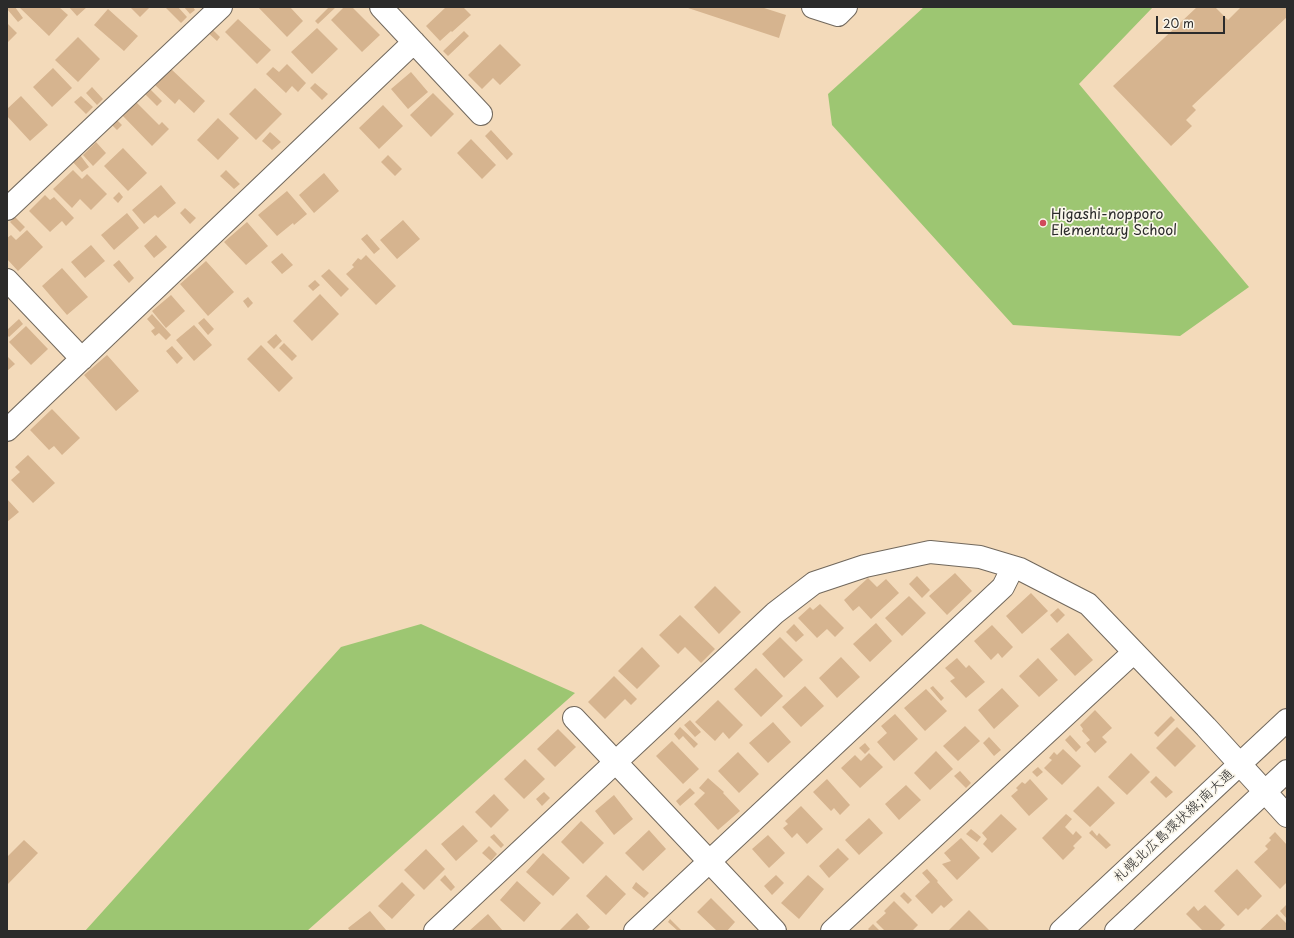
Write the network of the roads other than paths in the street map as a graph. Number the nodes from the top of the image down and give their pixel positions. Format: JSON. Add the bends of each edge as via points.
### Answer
{"nodes":[{"id":1,"x":221,"y":7,"type":"edge"},
{"id":2,"x":381,"y":7,"type":"edge"},
{"id":3,"x":813,"y":7,"type":"edge"},
{"id":4,"x":846,"y":7,"type":"edge"},
{"id":5,"x":414,"y":42,"type":"junction"},
{"id":6,"x":481,"y":114,"type":"dead end"},
{"id":7,"x":7,"y":209,"type":"edge"},
{"id":8,"x":7,"y":280,"type":"edge"},
{"id":9,"x":82,"y":359,"type":"junction"},
{"id":10,"x":7,"y":430,"type":"edge"},
{"id":11,"x":1013,"y":567,"type":"junction"},
{"id":12,"x":1134,"y":652,"type":"junction"},
{"id":13,"x":574,"y":718,"type":"dead end"},
{"id":14,"x":1287,"y":720,"type":"edge"},
{"id":15,"x":615,"y":762,"type":"junction"},
{"id":16,"x":1240,"y":764,"type":"junction"},
{"id":17,"x":1287,"y":771,"type":"edge"},
{"id":18,"x":1265,"y":792,"type":"junction"},
{"id":19,"x":1287,"y":816,"type":"edge"},
{"id":20,"x":710,"y":862,"type":"junction"},
{"id":21,"x":435,"y":931,"type":"edge"},
{"id":22,"x":635,"y":931,"type":"edge"},
{"id":23,"x":775,"y":931,"type":"edge"},
{"id":24,"x":832,"y":931,"type":"edge"},
{"id":25,"x":1061,"y":931,"type":"edge"},
{"id":26,"x":1116,"y":931,"type":"edge"}],
"edges":[{"from":1,"to":7,"type":"street"},
{"from":2,"to":5,"type":"street"},
{"from":3,"to":4,"type":"street","via":[[838,15]]},
{"from":5,"to":6,"type":"street"},
{"from":5,"to":9,"type":"street"},
{"from":8,"to":9,"type":"street"},
{"from":9,"to":10,"type":"street"},
{"from":11,"to":12,"type":"street","via":[[1088,604]]},
{"from":11,"to":15,"type":"street","via":[[980,557],[930,552],[865,566],[814,583],[775,613]]},
{"from":11,"to":20,"type":"street","via":[[1003,587]]},
{"from":12,"to":16,"type":"street"},
{"from":12,"to":24,"type":"street"},
{"from":13,"to":15,"type":"street"},
{"from":14,"to":16,"type":"street","name":"札幌北広島環状線;南大通"},
{"from":15,"to":20,"type":"street"},
{"from":15,"to":21,"type":"street"},
{"from":16,"to":18,"type":"street"},
{"from":16,"to":25,"type":"street","name":"札幌北広島環状線;南大通"},
{"from":17,"to":18,"type":"street"},
{"from":18,"to":19,"type":"street"},
{"from":18,"to":26,"type":"street"},
{"from":20,"to":22,"type":"street"},
{"from":20,"to":23,"type":"street"}]}
